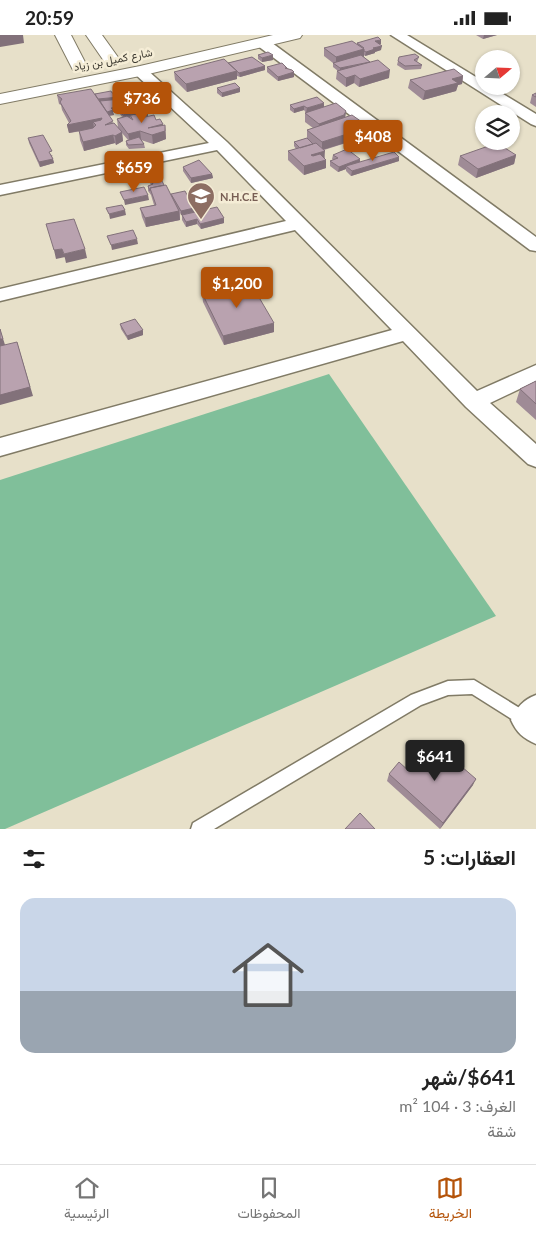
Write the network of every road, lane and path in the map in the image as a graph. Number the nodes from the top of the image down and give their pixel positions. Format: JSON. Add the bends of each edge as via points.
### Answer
{"nodes":[{"id":1,"x":63,"y":35,"type":"edge"},
{"id":2,"x":94,"y":35,"type":"edge"},
{"id":3,"x":225,"y":35,"type":"edge"},
{"id":4,"x":294,"y":35,"type":"edge"},
{"id":5,"x":398,"y":35,"type":"edge"},
{"id":6,"x":187,"y":43,"type":"dead end"},
{"id":7,"x":263,"y":43,"type":"junction"},
{"id":8,"x":112,"y":60,"type":"junction"},
{"id":9,"x":135,"y":63,"type":"junction"},
{"id":10,"x":79,"y":66,"type":"junction"},
{"id":11,"x":61,"y":69,"type":"dead end"},
{"id":12,"x":0,"y":99,"type":"edge"},
{"id":13,"x":536,"y":121,"type":"edge"},
{"id":14,"x":221,"y":145,"type":"junction"},
{"id":15,"x":0,"y":190,"type":"edge"},
{"id":16,"x":298,"y":224,"type":"junction"},
{"id":17,"x":536,"y":246,"type":"edge"},
{"id":18,"x":0,"y":295,"type":"edge"},
{"id":19,"x":408,"y":333,"type":"junction"},
{"id":20,"x":536,"y":372,"type":"edge"},
{"id":21,"x":474,"y":401,"type":"junction"},
{"id":22,"x":0,"y":447,"type":"edge"},
{"id":23,"x":536,"y":458,"type":"edge"},
{"id":24,"x":533,"y":719,"type":"edge"},
{"id":25,"x":199,"y":829,"type":"edge"}],
"edges":[{"from":1,"to":10,"type":"main road"},
{"from":2,"to":8,"type":"main road"},
{"from":3,"to":6,"type":"main road"},
{"from":4,"to":7,"type":"main road","name":"شارع كميل بن زياد"},
{"from":5,"to":13,"type":"street"},
{"from":7,"to":9,"type":"main road","name":"شارع كميل بن زياد"},
{"from":7,"to":17,"type":"street"},
{"from":8,"to":9,"type":"main road","name":"شارع كميل بن زياد"},
{"from":8,"to":10,"type":"main road","name":"شارع كميل بن زياد"},
{"from":9,"to":12,"type":"main road","name":"شارع كميل بن زياد"},
{"from":9,"to":14,"type":"street"},
{"from":10,"to":11,"type":"main road","name":"شارع كميل بن زياد"},
{"from":14,"to":15,"type":"street"},
{"from":14,"to":16,"type":"street"},
{"from":16,"to":18,"type":"street"},
{"from":16,"to":19,"type":"street"},
{"from":19,"to":21,"type":"street"},
{"from":19,"to":22,"type":"street"},
{"from":20,"to":21,"type":"street"},
{"from":21,"to":23,"type":"street"},
{"from":24,"to":25,"type":"lane","via":[[474,687],[448,688],[416,700]]}]}
